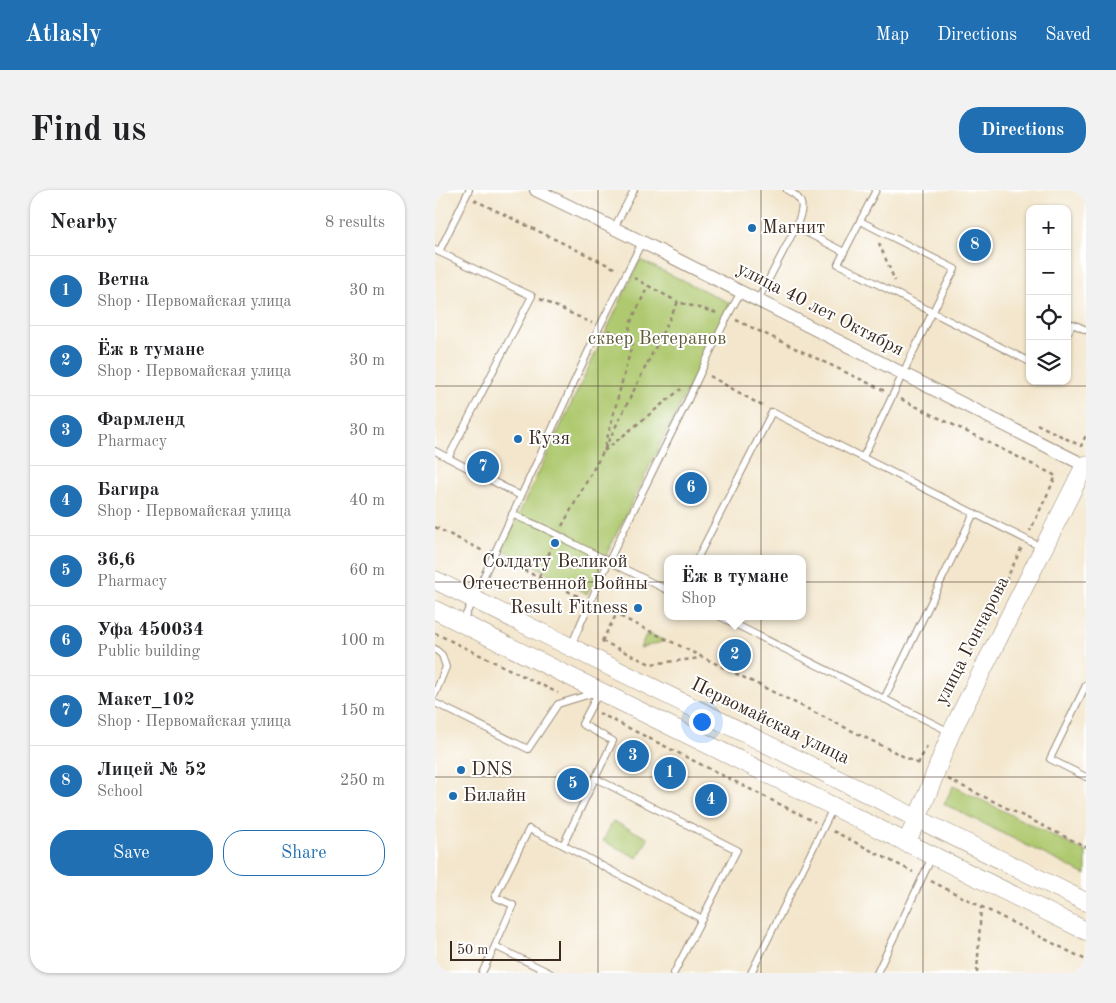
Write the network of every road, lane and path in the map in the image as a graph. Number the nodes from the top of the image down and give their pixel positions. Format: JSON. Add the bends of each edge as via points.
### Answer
{"nodes":[{"id":1,"x":536,"y":190,"type":"edge"},
{"id":2,"x":634,"y":190,"type":"edge"},
{"id":3,"x":787,"y":190,"type":"edge"},
{"id":4,"x":876,"y":190,"type":"edge"},
{"id":5,"x":468,"y":193,"type":"edge"},
{"id":6,"x":799,"y":193,"type":"edge"},
{"id":7,"x":860,"y":221,"type":"junction"},
{"id":8,"x":796,"y":227,"type":"junction"},
{"id":9,"x":872,"y":227,"type":"junction"},
{"id":10,"x":614,"y":228,"type":"junction"},
{"id":11,"x":642,"y":242,"type":"junction"},
{"id":12,"x":437,"y":251,"type":"edge"},
{"id":13,"x":844,"y":252,"type":"junction"},
{"id":14,"x":625,"y":274,"type":"junction"},
{"id":15,"x":648,"y":286,"type":"junction"},
{"id":16,"x":741,"y":292,"type":"junction"},
{"id":17,"x":532,"y":296,"type":"junction"},
{"id":18,"x":901,"y":296,"type":"junction"},
{"id":19,"x":758,"y":300,"type":"junction"},
{"id":20,"x":679,"y":302,"type":"junction"},
{"id":21,"x":931,"y":312,"type":"junction"},
{"id":22,"x":727,"y":315,"type":"junction"},
{"id":23,"x":600,"y":326,"type":"junction"},
{"id":24,"x":1071,"y":327,"type":"edge"},
{"id":25,"x":1086,"y":330,"type":"edge"},
{"id":26,"x":633,"y":341,"type":"junction"},
{"id":27,"x":1026,"y":360,"type":"edge"},
{"id":28,"x":702,"y":372,"type":"junction"},
{"id":29,"x":903,"y":373,"type":"junction"},
{"id":30,"x":772,"y":412,"type":"junction"},
{"id":31,"x":435,"y":451,"type":"edge"},
{"id":32,"x":603,"y":452,"type":"junction"},
{"id":33,"x":863,"y":457,"type":"junction"},
{"id":34,"x":448,"y":458,"type":"junction"},
{"id":35,"x":1086,"y":465,"type":"edge"},
{"id":36,"x":521,"y":496,"type":"junction"},
{"id":37,"x":974,"y":513,"type":"junction"},
{"id":38,"x":512,"y":514,"type":"junction"},
{"id":39,"x":435,"y":527,"type":"edge"},
{"id":40,"x":558,"y":534,"type":"junction"},
{"id":41,"x":1043,"y":548,"type":"junction"},
{"id":42,"x":493,"y":555,"type":"junction"},
{"id":43,"x":699,"y":555,"type":"edge"},
{"id":44,"x":608,"y":561,"type":"junction"},
{"id":45,"x":539,"y":577,"type":"junction"},
{"id":46,"x":435,"y":580,"type":"edge"},
{"id":47,"x":664,"y":589,"type":"edge"},
{"id":48,"x":474,"y":599,"type":"junction"},
{"id":49,"x":589,"y":602,"type":"junction"},
{"id":50,"x":435,"y":610,"type":"edge"},
{"id":51,"x":727,"y":620,"type":"edge"},
{"id":52,"x":462,"y":623,"type":"junction"},
{"id":53,"x":435,"y":633,"type":"edge"},
{"id":54,"x":602,"y":641,"type":"dead end"},
{"id":55,"x":571,"y":647,"type":"junction"},
{"id":56,"x":435,"y":648,"type":"edge"},
{"id":57,"x":702,"y":658,"type":"junction"},
{"id":58,"x":1086,"y":685,"type":"edge"},
{"id":59,"x":600,"y":691,"type":"junction"},
{"id":60,"x":435,"y":694,"type":"edge"},
{"id":61,"x":883,"y":699,"type":"junction"},
{"id":62,"x":572,"y":700,"type":"junction"},
{"id":63,"x":435,"y":702,"type":"edge"},
{"id":64,"x":590,"y":709,"type":"junction"},
{"id":65,"x":951,"y":733,"type":"junction"},
{"id":66,"x":934,"y":772,"type":"junction"},
{"id":67,"x":1086,"y":777,"type":"edge"},
{"id":68,"x":595,"y":778,"type":"junction"},
{"id":69,"x":833,"y":806,"type":"junction"},
{"id":70,"x":918,"y":819,"type":"junction"},
{"id":71,"x":823,"y":826,"type":"junction"},
{"id":72,"x":906,"y":842,"type":"junction"},
{"id":73,"x":563,"y":845,"type":"junction"},
{"id":74,"x":1086,"y":847,"type":"edge"},
{"id":75,"x":933,"y":856,"type":"junction"},
{"id":76,"x":922,"y":876,"type":"junction"},
{"id":77,"x":1086,"y":902,"type":"edge"},
{"id":78,"x":981,"y":906,"type":"junction"},
{"id":79,"x":701,"y":919,"type":"junction"},
{"id":80,"x":1086,"y":932,"type":"edge"},
{"id":81,"x":495,"y":946,"type":"junction"},
{"id":82,"x":1086,"y":960,"type":"edge"},
{"id":83,"x":482,"y":973,"type":"edge"},
{"id":84,"x":550,"y":973,"type":"edge"},
{"id":85,"x":674,"y":973,"type":"edge"},
{"id":86,"x":751,"y":973,"type":"edge"},
{"id":87,"x":877,"y":973,"type":"edge"},
{"id":88,"x":977,"y":973,"type":"edge"}],
"edges":[{"from":1,"to":10,"type":"street","name":"улица 40 лет Октября"},
{"from":2,"to":10,"type":"lane"},
{"from":3,"to":6,"type":"lane"},
{"from":4,"to":7,"type":"lane"},
{"from":5,"to":12,"type":"lane"},
{"from":5,"to":14,"type":"path"},
{"from":6,"to":8,"type":"lane","via":[[802,208]]},
{"from":7,"to":9,"type":"lane"},
{"from":7,"to":13,"type":"lane"},
{"from":8,"to":13,"type":"lane"},
{"from":8,"to":19,"type":"lane"},
{"from":9,"to":18,"type":"path"},
{"from":9,"to":21,"type":"lane","via":[[955,270]]},
{"from":10,"to":11,"type":"street","name":"улица 40 лет Октября"},
{"from":11,"to":14,"type":"lane"},
{"from":11,"to":16,"type":"street","name":"улица 40 лет Октября"},
{"from":12,"to":17,"type":"lane"},
{"from":13,"to":18,"type":"lane","via":[[838,264]]},
{"from":14,"to":15,"type":"path"},
{"from":14,"to":23,"type":"lane"},
{"from":15,"to":20,"type":"path"},
{"from":15,"to":26,"type":"path","via":[[629,326]]},
{"from":16,"to":19,"type":"street","name":"улица 40 лет Октября"},
{"from":16,"to":22,"type":"lane"},
{"from":17,"to":23,"type":"path"},
{"from":17,"to":34,"type":"lane"},
{"from":18,"to":21,"type":"lane"},
{"from":19,"to":29,"type":"street","name":"улица 40 лет Октября"},
{"from":20,"to":22,"type":"path"},
{"from":20,"to":32,"type":"path"},
{"from":21,"to":27,"type":"lane"},
{"from":21,"to":29,"type":"lane"},
{"from":22,"to":28,"type":"lane"},
{"from":23,"to":26,"type":"path"},
{"from":23,"to":36,"type":"lane"},
{"from":24,"to":25,"type":"lane","via":[[1073,324]]},
{"from":26,"to":32,"type":"path"},
{"from":28,"to":30,"type":"path"},
{"from":28,"to":32,"type":"path"},
{"from":28,"to":44,"type":"lane"},
{"from":29,"to":33,"type":"lane"},
{"from":29,"to":35,"type":"street","name":"улица 40 лет Октября"},
{"from":30,"to":33,"type":"lane"},
{"from":30,"to":43,"type":"lane"},
{"from":31,"to":34,"type":"lane"},
{"from":32,"to":40,"type":"path"},
{"from":33,"to":37,"type":"lane"},
{"from":34,"to":36,"type":"lane"},
{"from":35,"to":41,"type":"main road","name":"улица Гончарова"},
{"from":36,"to":38,"type":"lane"},
{"from":37,"to":41,"type":"lane"},
{"from":37,"to":61,"type":"lane"},
{"from":38,"to":40,"type":"lane"},
{"from":38,"to":42,"type":"lane"},
{"from":39,"to":42,"type":"path"},
{"from":40,"to":44,"type":"lane"},
{"from":40,"to":45,"type":"path"},
{"from":41,"to":65,"type":"main road","name":"улица Гончарова"},
{"from":42,"to":45,"type":"path"},
{"from":42,"to":48,"type":"lane"},
{"from":44,"to":47,"type":"lane"},
{"from":44,"to":49,"type":"lane"},
{"from":45,"to":49,"type":"path"},
{"from":46,"to":48,"type":"main road","name":"Первомайская улица"},
{"from":48,"to":52,"type":"lane"},
{"from":48,"to":55,"type":"main road","name":"Первомайская улица"},
{"from":49,"to":55,"type":"lane"},
{"from":49,"to":57,"type":"path"},
{"from":50,"to":52,"type":"main road"},
{"from":51,"to":61,"type":"lane"},
{"from":52,"to":59,"type":"main road"},
{"from":53,"to":62,"type":"path"},
{"from":54,"to":57,"type":"path","via":[[650,664]]},
{"from":55,"to":70,"type":"main road","name":"Первомайская улица"},
{"from":56,"to":60,"type":"lane","via":[[446,667]]},
{"from":57,"to":66,"type":"path"},
{"from":58,"to":67,"type":"lane","via":[[1050,759]]},
{"from":59,"to":62,"type":"lane"},
{"from":59,"to":64,"type":"lane"},
{"from":59,"to":69,"type":"main road"},
{"from":61,"to":65,"type":"lane"},
{"from":62,"to":63,"type":"lane","via":[[558,704],[528,749]]},
{"from":64,"to":68,"type":"lane","via":[[582,724],[613,741]]},
{"from":64,"to":71,"type":"path"},
{"from":65,"to":66,"type":"main road","name":"улица Гончарова"},
{"from":66,"to":70,"type":"main road","name":"улица Гончарова"},
{"from":66,"to":74,"type":"path"},
{"from":68,"to":73,"type":"lane"},
{"from":68,"to":79,"type":"lane","via":[[737,850]]},
{"from":69,"to":71,"type":"lane"},
{"from":69,"to":72,"type":"main road"},
{"from":70,"to":72,"type":"main road","name":"улица Гончарова"},
{"from":70,"to":77,"type":"main road","name":"Первомайская улица"},
{"from":71,"to":76,"type":"path"},
{"from":71,"to":86,"type":"lane"},
{"from":72,"to":75,"type":"main road"},
{"from":73,"to":79,"type":"lane"},
{"from":73,"to":81,"type":"lane","via":[[529,829],[495,897],[513,905]]},
{"from":75,"to":76,"type":"lane"},
{"from":75,"to":80,"type":"main road"},
{"from":76,"to":78,"type":"path"},
{"from":76,"to":87,"type":"lane"},
{"from":78,"to":82,"type":"path"},
{"from":78,"to":88,"type":"path"},
{"from":79,"to":85,"type":"lane"},
{"from":81,"to":83,"type":"lane"},
{"from":81,"to":84,"type":"lane"}]}
